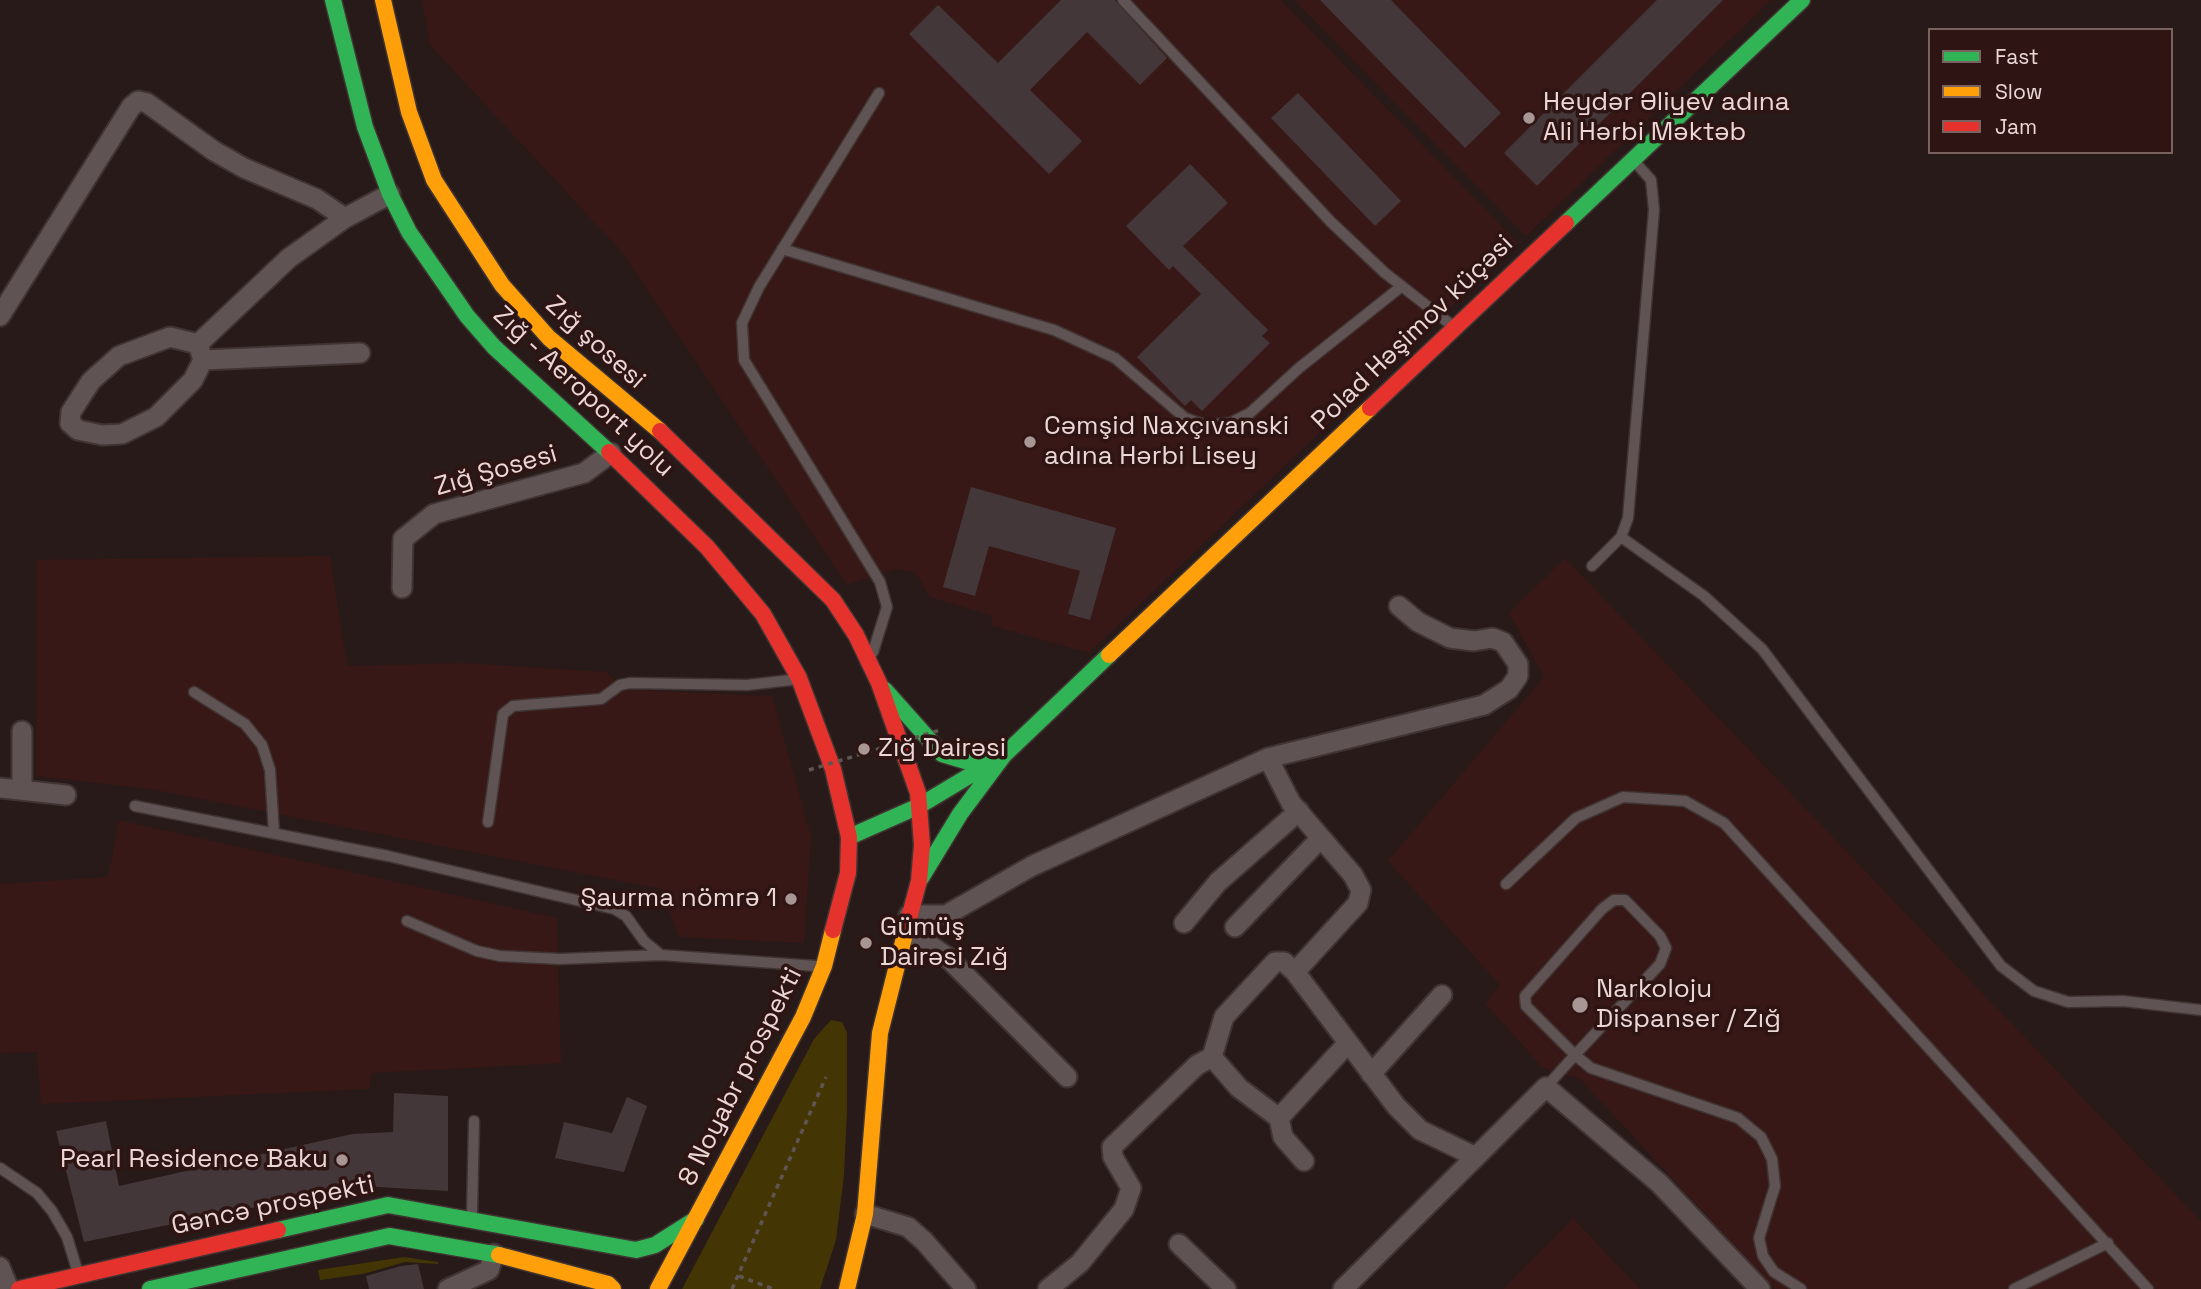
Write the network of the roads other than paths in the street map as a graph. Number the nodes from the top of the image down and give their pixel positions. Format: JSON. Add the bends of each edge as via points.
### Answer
{"nodes":[{"id":1,"x":333,"y":0,"type":"edge"},
{"id":2,"x":383,"y":0,"type":"edge"},
{"id":3,"x":1123,"y":0,"type":"edge"},
{"id":4,"x":1802,"y":0,"type":"edge"},
{"id":5,"x":879,"y":93,"type":"dead end"},
{"id":6,"x":1632,"y":159,"type":"junction"},
{"id":7,"x":390,"y":194,"type":"junction"},
{"id":8,"x":345,"y":218,"type":"junction"},
{"id":9,"x":782,"y":249,"type":"junction"},
{"id":10,"x":1402,"y":286,"type":"junction"},
{"id":11,"x":0,"y":316,"type":"edge"},
{"id":12,"x":1454,"y":327,"type":"junction"},
{"id":13,"x":201,"y":352,"type":"junction"},
{"id":14,"x":360,"y":353,"type":"dead end"},
{"id":15,"x":611,"y":453,"type":"junction"},
{"id":16,"x":1621,"y":537,"type":"junction"},
{"id":17,"x":1592,"y":566,"type":"dead end"},
{"id":18,"x":402,"y":588,"type":"dead end"},
{"id":19,"x":1399,"y":606,"type":"dead end"},
{"id":20,"x":869,"y":662,"type":"junction"},
{"id":21,"x":799,"y":678,"type":"junction"},
{"id":22,"x":879,"y":683,"type":"junction"},
{"id":23,"x":194,"y":692,"type":"dead end"},
{"id":24,"x":23,"y":732,"type":"dead end"},
{"id":25,"x":1004,"y":755,"type":"junction"},
{"id":26,"x":1268,"y":758,"type":"junction"},
{"id":27,"x":0,"y":788,"type":"edge"},
{"id":28,"x":22,"y":790,"type":"junction"},
{"id":29,"x":66,"y":794,"type":"dead end"},
{"id":30,"x":135,"y":806,"type":"dead end"},
{"id":31,"x":919,"y":806,"type":"junction"},
{"id":32,"x":1299,"y":811,"type":"junction"},
{"id":33,"x":488,"y":822,"type":"dead end"},
{"id":34,"x":274,"y":833,"type":"junction"},
{"id":35,"x":849,"y":837,"type":"junction"},
{"id":36,"x":1320,"y":839,"type":"junction"},
{"id":37,"x":919,"y":881,"type":"junction"},
{"id":38,"x":1506,"y":884,"type":"dead end"},
{"id":39,"x":407,"y":921,"type":"dead end"},
{"id":40,"x":907,"y":922,"type":"junction"},
{"id":41,"x":1184,"y":923,"type":"dead end"},
{"id":42,"x":1235,"y":927,"type":"dead end"},
{"id":43,"x":661,"y":955,"type":"junction"},
{"id":44,"x":824,"y":966,"type":"junction"},
{"id":45,"x":1294,"y":972,"type":"junction"},
{"id":46,"x":1442,"y":995,"type":"dead end"},
{"id":47,"x":2201,"y":1010,"type":"edge"},
{"id":48,"x":1348,"y":1044,"type":"junction"},
{"id":49,"x":1575,"y":1055,"type":"junction"},
{"id":50,"x":1212,"y":1057,"type":"junction"},
{"id":51,"x":1371,"y":1074,"type":"junction"},
{"id":52,"x":1067,"y":1077,"type":"dead end"},
{"id":53,"x":1546,"y":1087,"type":"junction"},
{"id":54,"x":1279,"y":1118,"type":"junction"},
{"id":55,"x":474,"y":1121,"type":"dead end"},
{"id":56,"x":1476,"y":1157,"type":"junction"},
{"id":57,"x":1304,"y":1161,"type":"dead end"},
{"id":58,"x":0,"y":1168,"type":"edge"},
{"id":59,"x":864,"y":1214,"type":"junction"},
{"id":60,"x":472,"y":1218,"type":"junction"},
{"id":61,"x":696,"y":1219,"type":"junction"},
{"id":62,"x":2108,"y":1243,"type":"junction"},
{"id":63,"x":1179,"y":1244,"type":"dead end"},
{"id":64,"x":494,"y":1254,"type":"junction"},
{"id":65,"x":0,"y":1267,"type":"edge"},
{"id":66,"x":78,"y":1274,"type":"junction"},
{"id":67,"x":9,"y":1289,"type":"edge"},
{"id":68,"x":19,"y":1289,"type":"edge"},
{"id":69,"x":150,"y":1289,"type":"edge"},
{"id":70,"x":448,"y":1289,"type":"edge"},
{"id":71,"x":613,"y":1289,"type":"edge"},
{"id":72,"x":658,"y":1289,"type":"edge"},
{"id":73,"x":848,"y":1289,"type":"edge"},
{"id":74,"x":966,"y":1289,"type":"edge"},
{"id":75,"x":1048,"y":1289,"type":"edge"},
{"id":76,"x":1226,"y":1289,"type":"edge"},
{"id":77,"x":1343,"y":1289,"type":"edge"},
{"id":78,"x":1760,"y":1289,"type":"edge"},
{"id":79,"x":1801,"y":1289,"type":"edge"},
{"id":80,"x":2014,"y":1289,"type":"edge"},
{"id":81,"x":2148,"y":1289,"type":"edge"}],
"edges":[{"from":1,"to":7,"type":"main road","name":"Zığ - Aeroport yolu","via":[[365,127]]},
{"from":2,"to":20,"type":"main road","name":"Zığ şosesi","via":[[410,112],[430,171],[502,285],[549,338],[667,438],[815,581],[847,619]]},
{"from":3,"to":10,"type":"lane","via":[[1331,222]]},
{"from":4,"to":6,"type":"main road","name":"Polad Həşimov küçəsi"},
{"from":5,"to":9,"type":"lane"},
{"from":6,"to":12,"type":"main road","name":"Polad Həşimov küçəsi"},
{"from":6,"to":16,"type":"lane","via":[[1651,180],[1654,210],[1628,518]]},
{"from":7,"to":8,"type":"street"},
{"from":7,"to":15,"type":"main road","name":"Zığ - Aeroport yolu","via":[[437,274],[494,347]]},
{"from":8,"to":11,"type":"street","via":[[317,199],[244,168],[138,101]]},
{"from":8,"to":13,"type":"street","via":[[289,258]]},
{"from":9,"to":10,"type":"lane","via":[[1054,330],[1115,358],[1185,418],[1205,425],[1230,423],[1250,413]]},
{"from":9,"to":20,"type":"lane","via":[[742,323],[744,360],[880,582],[887,607]]},
{"from":10,"to":12,"type":"lane"},
{"from":12,"to":25,"type":"main road","name":"Polad Həşimov küçəsi"},
{"from":13,"to":13,"type":"street","via":[[170,337],[118,356],[90,381],[71,412],[70,423],[78,430],[121,434],[156,417],[193,380]]},
{"from":13,"to":14,"type":"street"},
{"from":15,"to":18,"type":"street","name":"Zığ Şosesi","via":[[584,473],[434,514],[403,539]]},
{"from":15,"to":21,"type":"main road","name":"Zığ - Aeroport yolu","via":[[747,592]]},
{"from":16,"to":17,"type":"lane"},
{"from":16,"to":47,"type":"lane","via":[[1703,596],[1762,649],[2001,966],[2034,991],[2068,1002],[2123,1001]]},
{"from":19,"to":26,"type":"street","via":[[1450,638],[1503,642],[1518,664],[1518,676],[1509,689],[1484,705]]},
{"from":20,"to":22,"type":"main road"},
{"from":21,"to":33,"type":"lane","via":[[747,685],[630,683],[601,699],[507,709],[502,714]]},
{"from":21,"to":35,"type":"main road","name":"8 Noyabr prospekti","via":[[833,769]]},
{"from":22,"to":25,"type":"main road","via":[[942,754],[972,764]]},
{"from":22,"to":31,"type":"main road"},
{"from":23,"to":34,"type":"lane","via":[[245,724],[262,745],[270,770]]},
{"from":24,"to":28,"type":"street"},
{"from":25,"to":31,"type":"main road","name":"Polad Həşimov küçəsi"},
{"from":25,"to":37,"type":"main road"},
{"from":26,"to":32,"type":"street"},
{"from":26,"to":40,"type":"street","via":[[1032,866],[946,915]]},
{"from":27,"to":28,"type":"street"},
{"from":28,"to":29,"type":"street"},
{"from":30,"to":34,"type":"lane"},
{"from":31,"to":35,"type":"main road","name":"Polad Həşimov küçəsi"},
{"from":31,"to":37,"type":"main road"},
{"from":32,"to":36,"type":"street"},
{"from":32,"to":41,"type":"street","via":[[1218,883]]},
{"from":34,"to":43,"type":"lane","via":[[614,909]]},
{"from":35,"to":44,"type":"main road","name":"8 Noyabr prospekti","via":[[844,897]]},
{"from":36,"to":42,"type":"street"},
{"from":36,"to":45,"type":"street","via":[[1353,876],[1361,890],[1359,903]]},
{"from":37,"to":40,"type":"main road"},
{"from":38,"to":62,"type":"lane","via":[[1576,818],[1623,797],[1685,801],[1724,824]]},
{"from":39,"to":43,"type":"lane","via":[[500,956]]},
{"from":40,"to":52,"type":"street"},
{"from":40,"to":59,"type":"main road","via":[[880,1033]]},
{"from":43,"to":44,"type":"lane"},
{"from":44,"to":61,"type":"main road","name":"8 Noyabr prospekti","via":[[803,1017]]},
{"from":45,"to":48,"type":"street"},
{"from":45,"to":50,"type":"street","via":[[1284,962],[1275,962],[1240,997],[1223,1017]]},
{"from":46,"to":51,"type":"street"},
{"from":48,"to":51,"type":"street"},
{"from":48,"to":54,"type":"street"},
{"from":49,"to":49,"type":"lane","via":[[1660,964],[1666,948],[1625,900],[1614,900],[1602,909],[1525,996],[1526,1006]]},
{"from":49,"to":53,"type":"lane"},
{"from":49,"to":79,"type":"lane","via":[[1614,1078],[1738,1118],[1761,1137],[1772,1159],[1775,1186],[1759,1238],[1763,1256],[1774,1272]]},
{"from":50,"to":54,"type":"street","via":[[1239,1088]]},
{"from":50,"to":75,"type":"street","via":[[1112,1147],[1131,1188],[1124,1209],[1080,1263]]},
{"from":51,"to":56,"type":"street","via":[[1420,1130]]},
{"from":53,"to":56,"type":"street"},
{"from":53,"to":78,"type":"street","via":[[1659,1182]]},
{"from":54,"to":57,"type":"street","via":[[1283,1137]]},
{"from":55,"to":60,"type":"lane"},
{"from":56,"to":77,"type":"street"},
{"from":58,"to":66,"type":"lane","via":[[37,1192],[52,1211],[67,1237]]},
{"from":59,"to":73,"type":"main road"},
{"from":59,"to":74,"type":"street","via":[[908,1227]]},
{"from":60,"to":61,"type":"main road","name":"Gəncə prospekti","via":[[636,1250],[655,1245]]},
{"from":60,"to":66,"type":"main road","name":"Gəncə prospekti","via":[[388,1205]]},
{"from":61,"to":72,"type":"main road","name":"8 Noyabr prospekti"},
{"from":62,"to":80,"type":"lane"},
{"from":62,"to":81,"type":"lane"},
{"from":63,"to":76,"type":"street"},
{"from":64,"to":69,"type":"main road","name":"Gəncə prospekti","via":[[406,1237],[371,1238]]},
{"from":64,"to":70,"type":"street","via":[[489,1269]]},
{"from":64,"to":71,"type":"main road","name":"Gəncə prospekti"},
{"from":65,"to":67,"type":"street"},
{"from":66,"to":68,"type":"main road","name":"Gəncə prospekti"}]}
